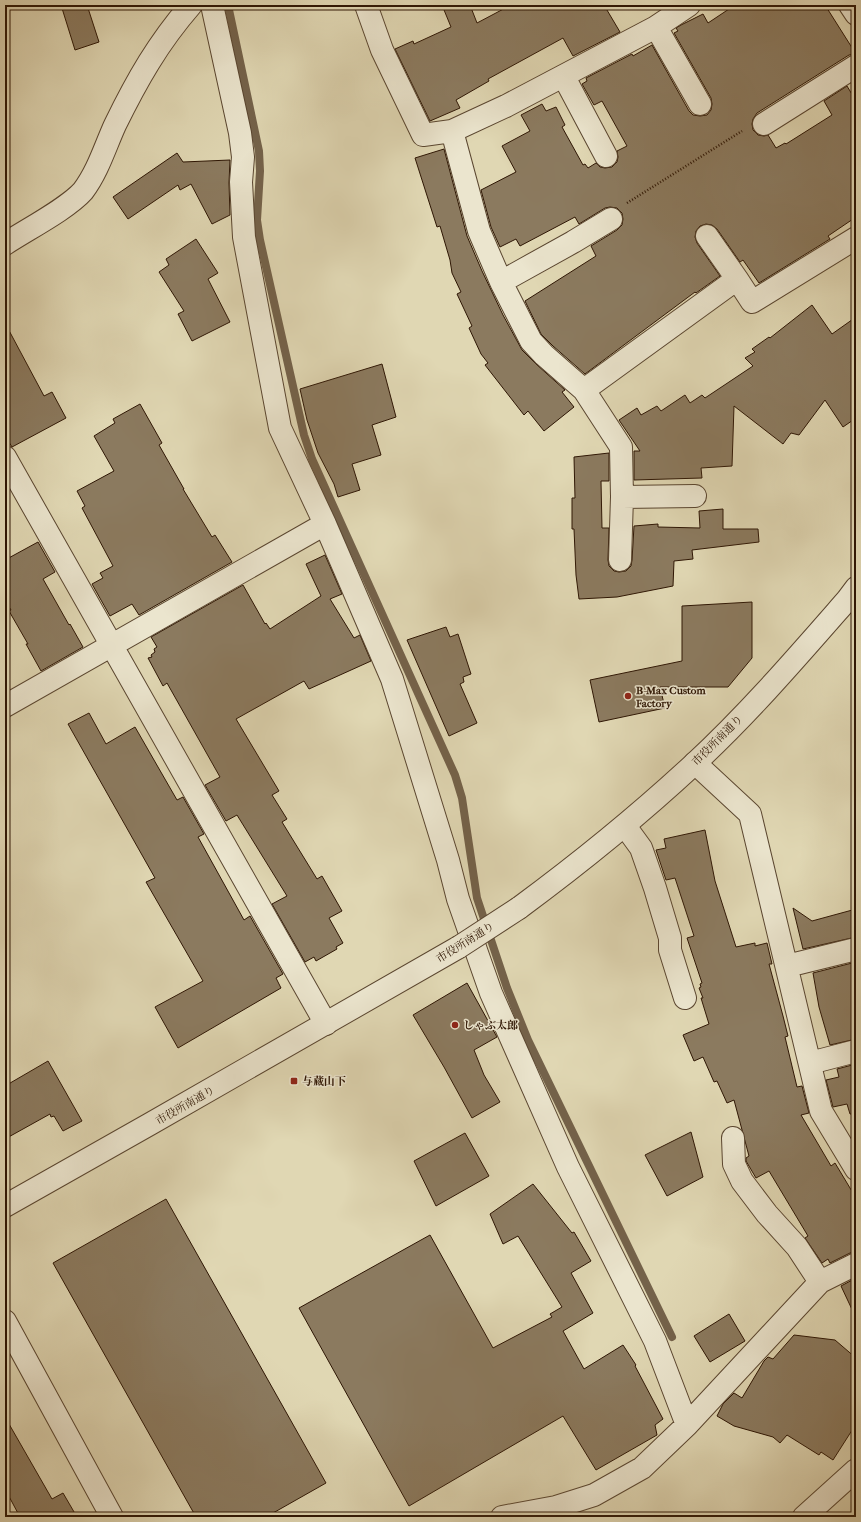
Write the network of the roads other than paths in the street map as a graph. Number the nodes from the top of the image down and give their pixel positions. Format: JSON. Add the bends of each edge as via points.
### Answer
{"nodes":[{"id":1,"x":191,"y":5,"type":"edge"},
{"id":2,"x":212,"y":5,"type":"edge"},
{"id":3,"x":366,"y":5,"type":"edge"},
{"id":4,"x":690,"y":5,"type":"edge"},
{"id":5,"x":850,"y":5,"type":"edge"},
{"id":6,"x":856,"y":14,"type":"edge"},
{"id":7,"x":656,"y":27,"type":"junction"},
{"id":8,"x":856,"y":66,"type":"edge"},
{"id":9,"x":564,"y":76,"type":"junction"},
{"id":10,"x":700,"y":104,"type":"dead end"},
{"id":11,"x":764,"y":124,"type":"road end"},
{"id":12,"x":452,"y":131,"type":"junction"},
{"id":13,"x":606,"y":156,"type":"dead end"},
{"id":14,"x":611,"y":219,"type":"road end"},
{"id":15,"x":707,"y":236,"type":"dead end"},
{"id":16,"x":856,"y":238,"type":"edge"},
{"id":17,"x":5,"y":244,"type":"edge"},
{"id":18,"x":737,"y":279,"type":"junction"},
{"id":19,"x":501,"y":282,"type":"junction"},
{"id":20,"x":584,"y":390,"type":"junction"},
{"id":21,"x":5,"y":456,"type":"edge"},
{"id":22,"x":695,"y":496,"type":"dead end"},
{"id":23,"x":622,"y":497,"type":"junction"},
{"id":24,"x":325,"y":524,"type":"junction"},
{"id":25,"x":620,"y":560,"type":"dead end"},
{"id":26,"x":853,"y":598,"type":"edge"},
{"id":27,"x":112,"y":645,"type":"junction"},
{"id":28,"x":5,"y":706,"type":"edge"},
{"id":29,"x":695,"y":763,"type":"junction"},
{"id":30,"x":625,"y":826,"type":"junction"},
{"id":31,"x":856,"y":949,"type":"edge"},
{"id":32,"x":787,"y":966,"type":"junction"},
{"id":33,"x":685,"y":998,"type":"dead end"},
{"id":34,"x":326,"y":1024,"type":"junction"},
{"id":35,"x":856,"y":1051,"type":"edge"},
{"id":36,"x":810,"y":1063,"type":"junction"},
{"id":37,"x":734,"y":1138,"type":"dead end"},
{"id":38,"x":856,"y":1169,"type":"edge"},
{"id":39,"x":5,"y":1206,"type":"edge"},
{"id":40,"x":856,"y":1264,"type":"edge"},
{"id":41,"x":820,"y":1282,"type":"junction"},
{"id":42,"x":5,"y":1321,"type":"edge"},
{"id":43,"x":687,"y":1425,"type":"junction"},
{"id":44,"x":856,"y":1470,"type":"edge"},
{"id":45,"x":112,"y":1517,"type":"edge"},
{"id":46,"x":502,"y":1517,"type":"edge"},
{"id":47,"x":804,"y":1517,"type":"edge"}],
"edges":[{"from":1,"to":17,"type":"street","via":[[155,52],[136,83],[92,178],[82,192],[61,209]]},
{"from":2,"to":24,"type":"street","via":[[240,133],[243,158],[241,182],[244,237],[280,428]]},
{"from":3,"to":12,"type":"street","via":[[382,50],[423,135]]},
{"from":4,"to":7,"type":"street"},
{"from":5,"to":6,"type":"street"},
{"from":7,"to":9,"type":"street"},
{"from":7,"to":10,"type":"street"},
{"from":8,"to":11,"type":"street"},
{"from":9,"to":12,"type":"street"},
{"from":9,"to":13,"type":"street"},
{"from":12,"to":19,"type":"street","via":[[479,232]]},
{"from":14,"to":19,"type":"street"},
{"from":15,"to":18,"type":"street"},
{"from":16,"to":18,"type":"street","via":[[752,302]]},
{"from":18,"to":20,"type":"street"},
{"from":19,"to":20,"type":"street","via":[[531,341]]},
{"from":20,"to":23,"type":"street","via":[[621,447]]},
{"from":21,"to":27,"type":"street"},
{"from":22,"to":23,"type":"street"},
{"from":23,"to":25,"type":"street"},
{"from":24,"to":27,"type":"street"},
{"from":24,"to":43,"type":"street","via":[[392,679],[458,899],[491,993],[568,1167],[655,1341]]},
{"from":26,"to":29,"type":"street","name":"市役所南通り"},
{"from":27,"to":28,"type":"street"},
{"from":27,"to":34,"type":"street"},
{"from":29,"to":30,"type":"street","name":"市役所南通り"},
{"from":29,"to":32,"type":"street","via":[[750,814]]},
{"from":30,"to":33,"type":"street","via":[[641,848],[653,881]]},
{"from":30,"to":34,"type":"street","name":"市役所南通り","bridge":true,"via":[[518,908],[459,947]]},
{"from":31,"to":32,"type":"street"},
{"from":32,"to":36,"type":"street"},
{"from":34,"to":39,"type":"street","name":"市役所南通り"},
{"from":35,"to":36,"type":"street"},
{"from":36,"to":38,"type":"street","via":[[821,1112]]},
{"from":37,"to":41,"type":"street","via":[[734,1164],[742,1181],[797,1247]]},
{"from":40,"to":41,"type":"street"},
{"from":41,"to":43,"type":"street"},
{"from":42,"to":45,"type":"street"},
{"from":43,"to":46,"type":"street","via":[[642,1468],[594,1495],[556,1507]]},
{"from":44,"to":47,"type":"street"}]}
